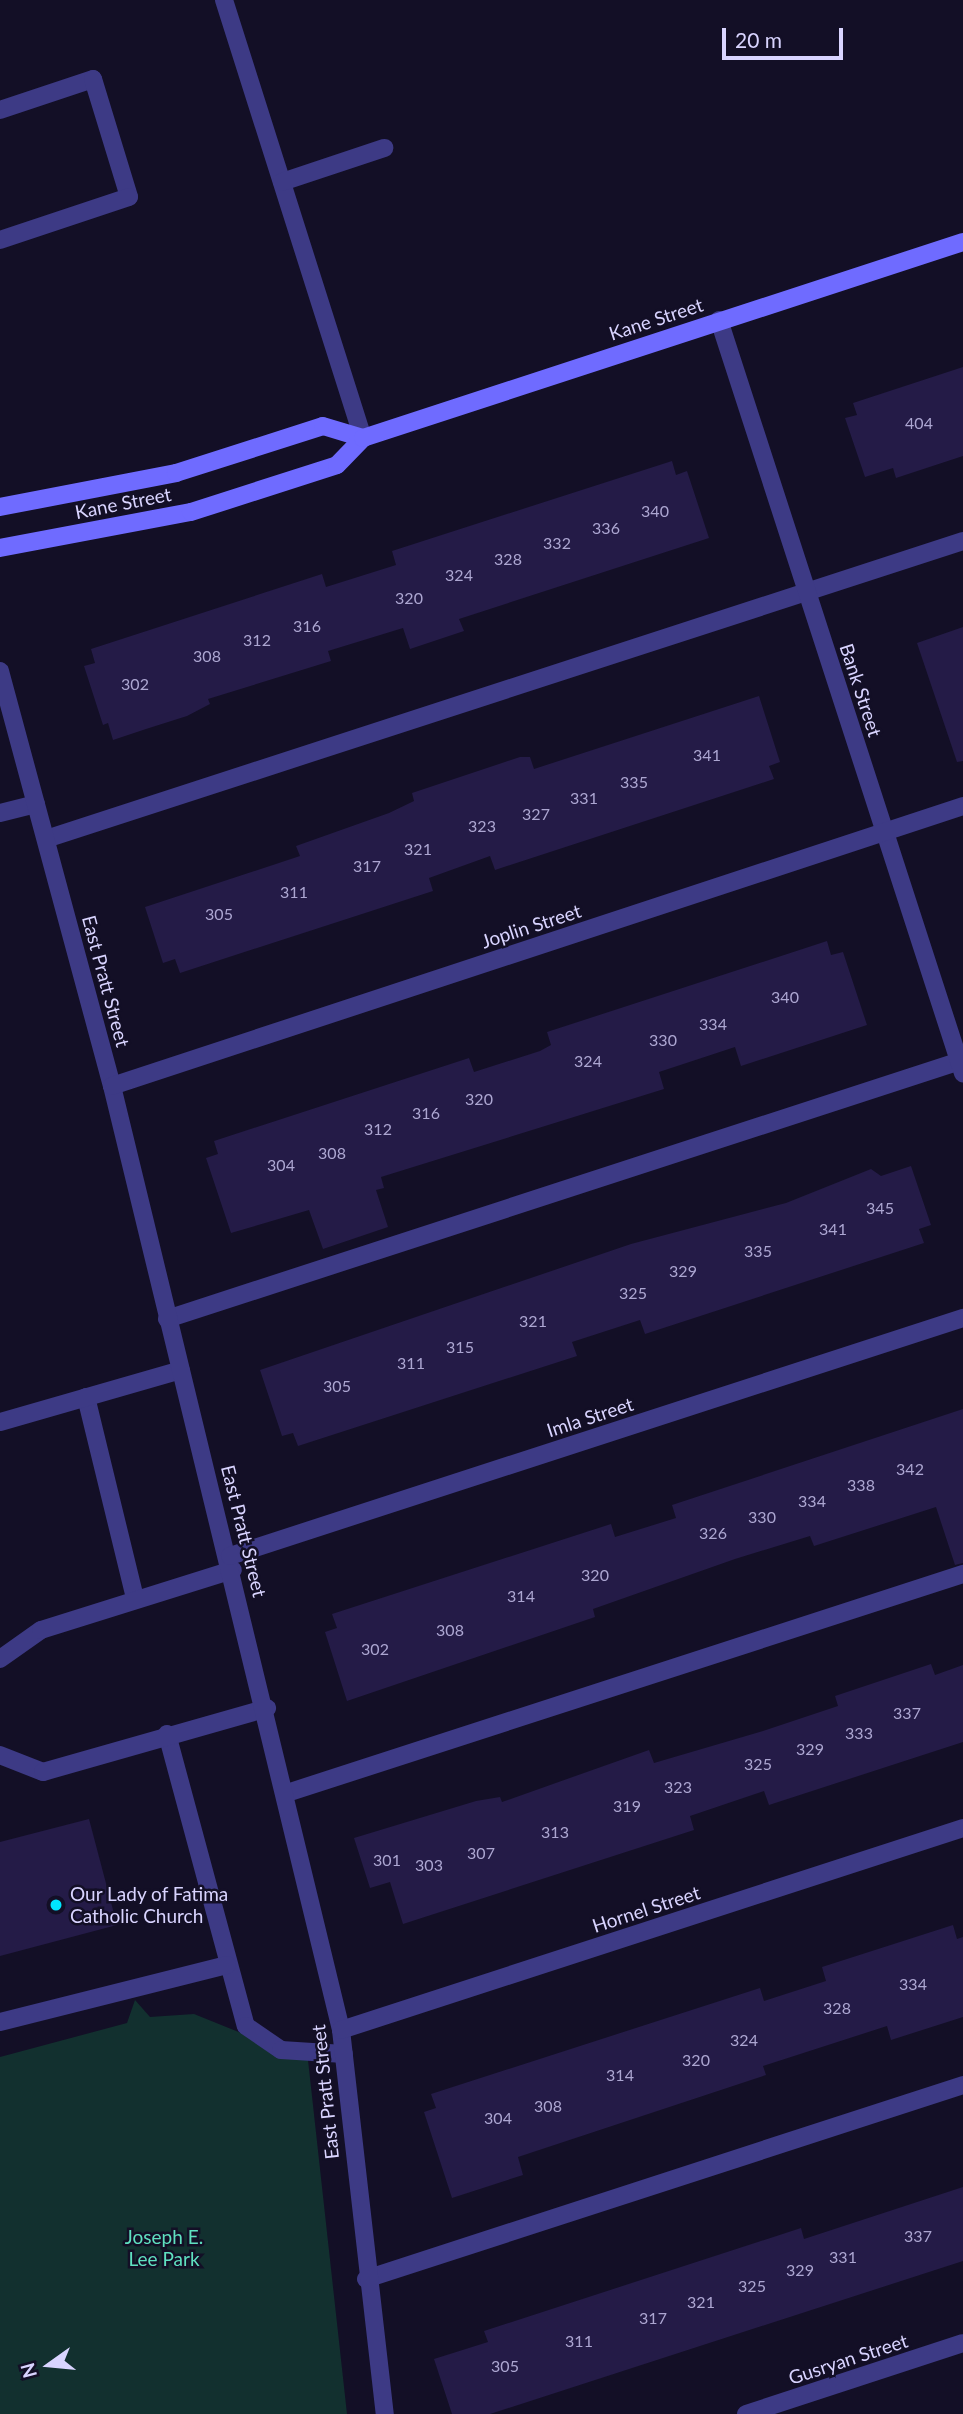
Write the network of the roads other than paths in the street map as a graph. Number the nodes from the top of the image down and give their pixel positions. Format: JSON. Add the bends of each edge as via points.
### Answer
{"nodes":[{"id":1,"x":224,"y":0,"type":"edge"},
{"id":2,"x":0,"y":110,"type":"edge"},
{"id":3,"x":384,"y":148,"type":"dead end"},
{"id":4,"x":282,"y":182,"type":"junction"},
{"id":5,"x":0,"y":240,"type":"edge"},
{"id":6,"x":963,"y":242,"type":"edge"},
{"id":7,"x":719,"y":320,"type":"junction"},
{"id":8,"x":363,"y":438,"type":"junction"},
{"id":9,"x":0,"y":507,"type":"edge"},
{"id":10,"x":963,"y":541,"type":"edge"},
{"id":11,"x":0,"y":548,"type":"edge"},
{"id":12,"x":807,"y":592,"type":"junction"},
{"id":13,"x":0,"y":671,"type":"edge"},
{"id":14,"x":36,"y":804,"type":"junction"},
{"id":15,"x":963,"y":806,"type":"edge"},
{"id":16,"x":0,"y":813,"type":"edge"},
{"id":17,"x":885,"y":832,"type":"junction"},
{"id":18,"x":46,"y":839,"type":"junction"},
{"id":19,"x":962,"y":1065,"type":"edge"},
{"id":20,"x":112,"y":1086,"type":"junction"},
{"id":21,"x":963,"y":1318,"type":"edge"},
{"id":22,"x":167,"y":1319,"type":"junction"},
{"id":23,"x":181,"y":1370,"type":"junction"},
{"id":24,"x":86,"y":1397,"type":"junction"},
{"id":25,"x":0,"y":1422,"type":"edge"},
{"id":26,"x":231,"y":1563,"type":"junction"},
{"id":27,"x":963,"y":1574,"type":"edge"},
{"id":28,"x":135,"y":1598,"type":"junction"},
{"id":29,"x":0,"y":1659,"type":"edge"},
{"id":30,"x":267,"y":1708,"type":"junction"},
{"id":31,"x":167,"y":1734,"type":"junction"},
{"id":32,"x":0,"y":1755,"type":"edge"},
{"id":33,"x":288,"y":1793,"type":"junction"},
{"id":34,"x":963,"y":1828,"type":"edge"},
{"id":35,"x":227,"y":1965,"type":"junction"},
{"id":36,"x":0,"y":2022,"type":"edge"},
{"id":37,"x":341,"y":2030,"type":"junction"},
{"id":38,"x":344,"y":2054,"type":"junction"},
{"id":39,"x":963,"y":2085,"type":"edge"},
{"id":40,"x":366,"y":2279,"type":"junction"},
{"id":41,"x":963,"y":2343,"type":"edge"},
{"id":42,"x":385,"y":2414,"type":"edge"},
{"id":43,"x":746,"y":2414,"type":"edge"}],
"edges":[{"from":1,"to":4,"type":"street"},
{"from":2,"to":5,"type":"street","via":[[93,79],[129,197]]},
{"from":3,"to":4,"type":"street"},
{"from":4,"to":8,"type":"street"},
{"from":6,"to":7,"type":"main road","name":"Kane Street"},
{"from":7,"to":8,"type":"main road","name":"Kane Street"},
{"from":7,"to":12,"type":"street","name":"Bank Street"},
{"from":8,"to":9,"type":"main road","name":"Kane Street","via":[[323,426],[176,473]]},
{"from":8,"to":11,"type":"main road","name":"Kane Street","via":[[337,465],[191,512]]},
{"from":10,"to":12,"type":"street"},
{"from":12,"to":17,"type":"street","name":"Bank Street"},
{"from":12,"to":18,"type":"street"},
{"from":13,"to":14,"type":"street","name":"East Pratt Street"},
{"from":14,"to":16,"type":"street"},
{"from":14,"to":18,"type":"street","name":"East Pratt Street"},
{"from":15,"to":17,"type":"street","name":"Joplin Street"},
{"from":17,"to":19,"type":"street","name":"Bank Street"},
{"from":17,"to":20,"type":"street","name":"Joplin Street"},
{"from":18,"to":20,"type":"street","name":"East Pratt Street"},
{"from":19,"to":22,"type":"street"},
{"from":20,"to":22,"type":"street","name":"East Pratt Street"},
{"from":21,"to":26,"type":"street","name":"Imla Street"},
{"from":22,"to":23,"type":"street","name":"East Pratt Street"},
{"from":23,"to":24,"type":"street"},
{"from":23,"to":26,"type":"street","name":"East Pratt Street"},
{"from":24,"to":25,"type":"street"},
{"from":24,"to":28,"type":"street"},
{"from":26,"to":28,"type":"street","name":"Imla Street"},
{"from":26,"to":30,"type":"street","name":"East Pratt Street"},
{"from":27,"to":33,"type":"street"},
{"from":28,"to":29,"type":"street","name":"Imla Street","via":[[41,1630]]},
{"from":30,"to":31,"type":"street"},
{"from":30,"to":33,"type":"street","name":"East Pratt Street"},
{"from":31,"to":32,"type":"street","via":[[43,1772]]},
{"from":31,"to":35,"type":"street"},
{"from":33,"to":37,"type":"street","name":"East Pratt Street"},
{"from":34,"to":37,"type":"street","name":"Hornel Street"},
{"from":35,"to":36,"type":"street"},
{"from":35,"to":38,"type":"street","via":[[246,2026],[281,2050]]},
{"from":37,"to":38,"type":"street","name":"East Pratt Street"},
{"from":38,"to":40,"type":"street","name":"East Pratt Street"},
{"from":39,"to":40,"type":"street"},
{"from":40,"to":42,"type":"street","name":"East Pratt Street"},
{"from":41,"to":43,"type":"street","name":"Gusryan Street"}]}
